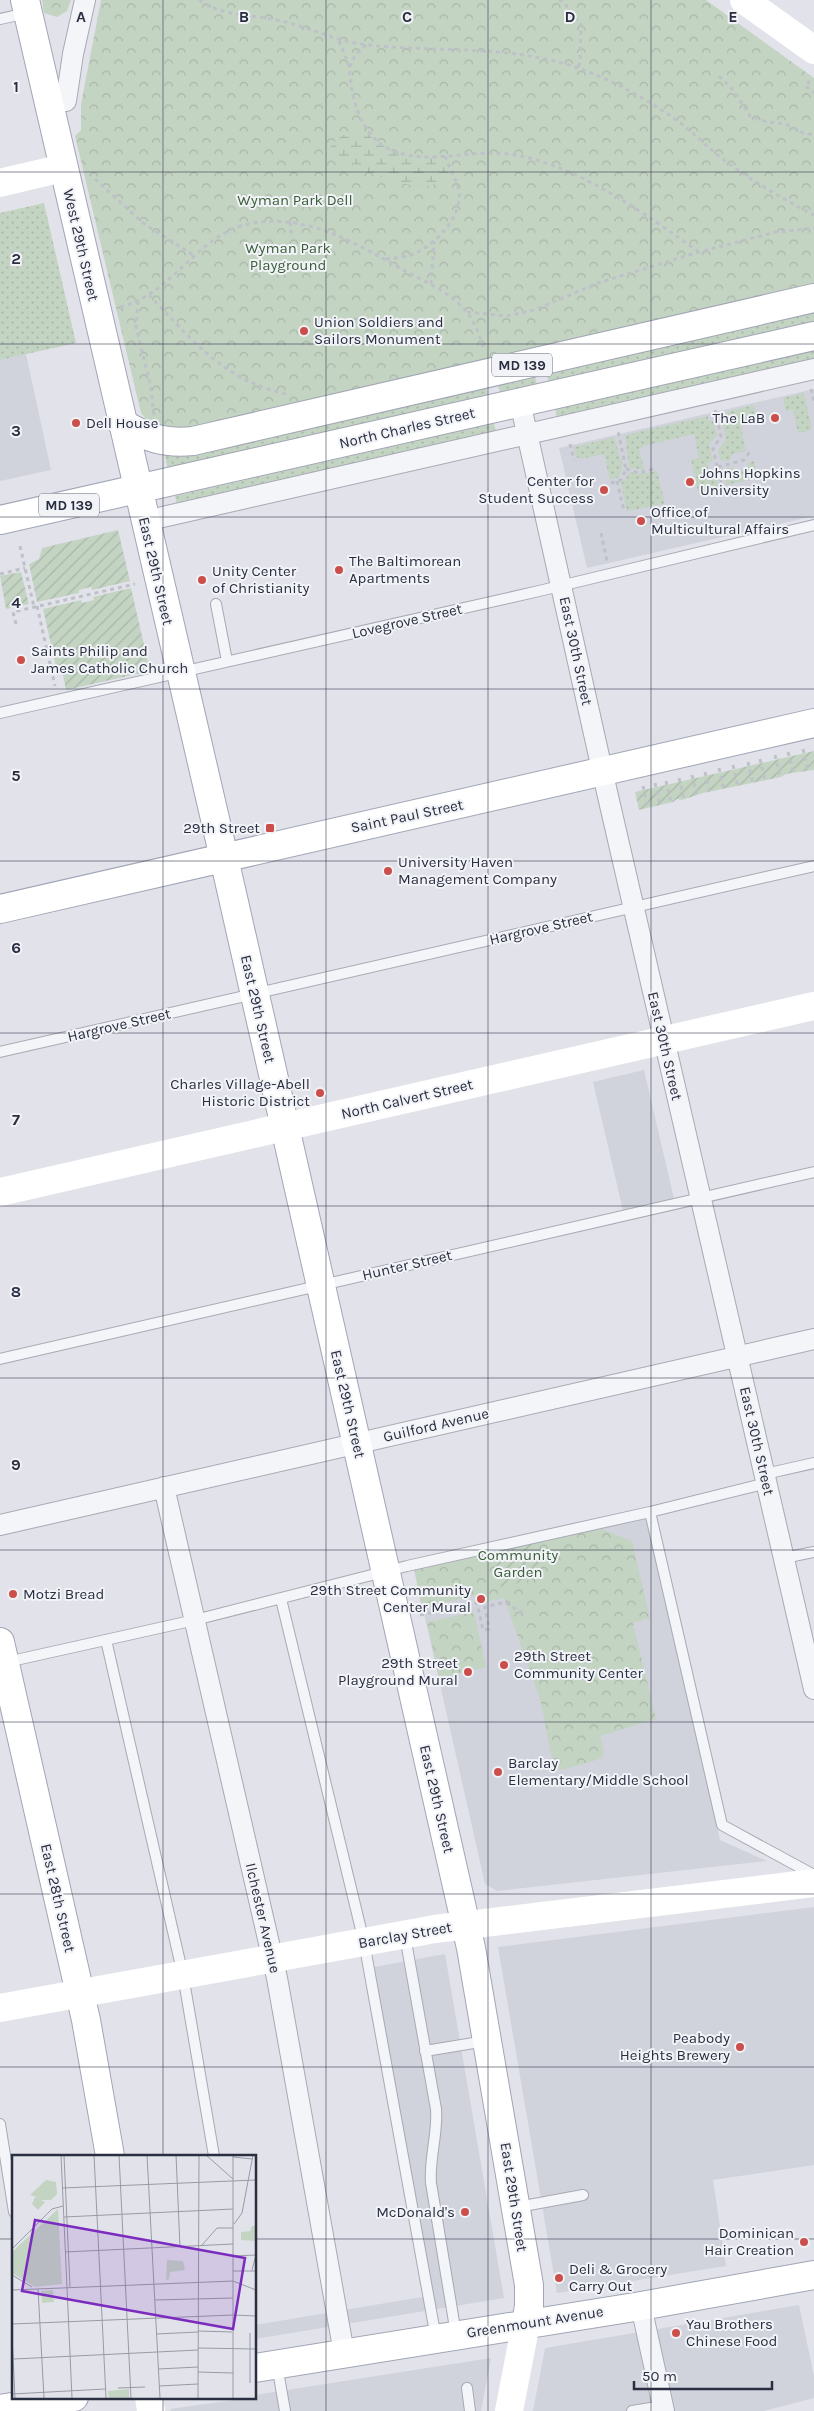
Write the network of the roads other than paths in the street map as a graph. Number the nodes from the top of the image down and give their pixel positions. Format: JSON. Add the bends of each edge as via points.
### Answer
{"nodes":[{"id":1,"x":85,"y":0,"type":"edge"},
{"id":2,"x":744,"y":0,"type":"edge"},
{"id":3,"x":26,"y":7,"type":"edge"},
{"id":4,"x":0,"y":20,"type":"edge"},
{"id":5,"x":814,"y":50,"type":"edge"},
{"id":6,"x":66,"y":102,"type":"dead end"},
{"id":7,"x":63,"y":168,"type":"junction"},
{"id":8,"x":0,"y":182,"type":"edge"},
{"id":9,"x":814,"y":298,"type":"edge"},
{"id":10,"x":814,"y":336,"type":"edge"},
{"id":11,"x":812,"y":377,"type":"edge"},
{"id":12,"x":520,"y":402,"type":"junction"},
{"id":13,"x":122,"y":423,"type":"junction"},
{"id":14,"x":528,"y":434,"type":"junction"},
{"id":15,"x":137,"y":490,"type":"junction"},
{"id":16,"x":0,"y":520,"type":"edge"},
{"id":17,"x":144,"y":522,"type":"junction"},
{"id":18,"x":814,"y":525,"type":"edge"},
{"id":19,"x":562,"y":585,"type":"junction"},
{"id":20,"x":216,"y":604,"type":"dead end"},
{"id":21,"x":228,"y":661,"type":"junction"},
{"id":22,"x":180,"y":672,"type":"junction"},
{"id":23,"x":0,"y":713,"type":"edge"},
{"id":24,"x":814,"y":723,"type":"edge"},
{"id":25,"x":603,"y":773,"type":"junction"},
{"id":26,"x":223,"y":857,"type":"junction"},
{"id":27,"x":814,"y":866,"type":"edge"},
{"id":28,"x":634,"y":906,"type":"junction"},
{"id":29,"x":0,"y":909,"type":"edge"},
{"id":30,"x":254,"y":993,"type":"junction"},
{"id":31,"x":814,"y":1006,"type":"edge"},
{"id":32,"x":664,"y":1040,"type":"junction"},
{"id":33,"x":0,"y":1052,"type":"edge"},
{"id":34,"x":284,"y":1127,"type":"junction"},
{"id":35,"x":814,"y":1172,"type":"edge"},
{"id":36,"x":0,"y":1192,"type":"edge"},
{"id":37,"x":700,"y":1198,"type":"junction"},
{"id":38,"x":320,"y":1286,"type":"junction"},
{"id":39,"x":814,"y":1339,"type":"edge"},
{"id":40,"x":737,"y":1357,"type":"junction"},
{"id":41,"x":0,"y":1359,"type":"edge"},
{"id":42,"x":357,"y":1443,"type":"junction"},
{"id":43,"x":814,"y":1463,"type":"edge"},
{"id":44,"x":766,"y":1478,"type":"junction"},
{"id":45,"x":164,"y":1487,"type":"junction"},
{"id":46,"x":650,"y":1512,"type":"junction"},
{"id":47,"x":0,"y":1525,"type":"edge"},
{"id":48,"x":814,"y":1552,"type":"edge"},
{"id":49,"x":784,"y":1558,"type":"junction"},
{"id":50,"x":385,"y":1572,"type":"junction"},
{"id":51,"x":281,"y":1599,"type":"junction"},
{"id":52,"x":195,"y":1620,"type":"junction"},
{"id":53,"x":106,"y":1640,"type":"junction"},
{"id":54,"x":2,"y":1654,"type":"edge"},
{"id":55,"x":812,"y":1669,"type":"edge"},
{"id":56,"x":814,"y":1690,"type":"edge"},
{"id":57,"x":814,"y":1875,"type":"edge"},
{"id":58,"x":814,"y":1883,"type":"edge"},
{"id":59,"x":466,"y":1925,"type":"junction"},
{"id":60,"x":405,"y":1935,"type":"junction"},
{"id":61,"x":364,"y":1942,"type":"junction"},
{"id":62,"x":272,"y":1959,"type":"junction"},
{"id":63,"x":183,"y":1975,"type":"junction"},
{"id":64,"x":80,"y":1994,"type":"junction"},
{"id":65,"x":0,"y":2008,"type":"edge"},
{"id":66,"x":488,"y":2041,"type":"junction"},
{"id":67,"x":426,"y":2051,"type":"junction"},
{"id":68,"x":0,"y":2124,"type":"edge"},
{"id":69,"x":110,"y":2155,"type":"edge"},
{"id":70,"x":214,"y":2155,"type":"edge"},
{"id":71,"x":583,"y":2195,"type":"dead end"},
{"id":72,"x":12,"y":2199,"type":"edge"},
{"id":73,"x":516,"y":2207,"type":"junction"},
{"id":74,"x":814,"y":2277,"type":"edge"},
{"id":75,"x":641,"y":2306,"type":"junction"},
{"id":76,"x":526,"y":2324,"type":"junction"},
{"id":77,"x":446,"y":2337,"type":"junction"},
{"id":78,"x":344,"y":2353,"type":"junction"},
{"id":79,"x":266,"y":2366,"type":"edge"},
{"id":80,"x":467,"y":2388,"type":"dead end"},
{"id":81,"x":64,"y":2398,"type":"edge"},
{"id":82,"x":149,"y":2398,"type":"edge"},
{"id":83,"x":43,"y":2400,"type":"edge"},
{"id":84,"x":664,"y":2408,"type":"edge"},
{"id":85,"x":0,"y":2409,"type":"edge"},
{"id":86,"x":151,"y":2411,"type":"edge"},
{"id":87,"x":285,"y":2411,"type":"edge"},
{"id":88,"x":470,"y":2411,"type":"edge"},
{"id":89,"x":509,"y":2411,"type":"edge"},
{"id":90,"x":632,"y":2411,"type":"edge"}],
"edges":[{"from":1,"to":6,"type":"street"},
{"from":2,"to":5,"type":"main road"},
{"from":3,"to":4,"type":"lane"},
{"from":3,"to":7,"type":"main road","name":"West 29th Street"},
{"from":7,"to":8,"type":"main road"},
{"from":7,"to":13,"type":"main road","name":"West 29th Street"},
{"from":9,"to":13,"type":"main road","number":"MD 139","via":[[193,441],[153,439]]},
{"from":10,"to":12,"type":"main road","name":"North Charles Street","number":"MD 139"},
{"from":11,"to":14,"type":"street"},
{"from":12,"to":14,"type":"street","name":"East 30th Street"},
{"from":12,"to":15,"type":"main road","name":"North Charles Street","number":"MD 139"},
{"from":13,"to":15,"type":"main road","name":"West 29th Street"},
{"from":14,"to":17,"type":"street"},
{"from":14,"to":19,"type":"street","name":"East 30th Street"},
{"from":15,"to":16,"type":"main road","name":"North Charles Street","number":"MD 139"},
{"from":15,"to":17,"type":"main road","name":"East 29th Street"},
{"from":17,"to":22,"type":"main road","name":"East 29th Street"},
{"from":18,"to":19,"type":"lane","name":"Lovegrove Street"},
{"from":19,"to":21,"type":"lane","name":"Lovegrove Street"},
{"from":19,"to":25,"type":"street","name":"East 30th Street"},
{"from":20,"to":21,"type":"lane"},
{"from":21,"to":22,"type":"lane","name":"Lovegrove Street"},
{"from":22,"to":23,"type":"lane","name":"Lovegrove Street"},
{"from":22,"to":26,"type":"main road","name":"East 29th Street"},
{"from":24,"to":25,"type":"main road","name":"Saint Paul Street"},
{"from":25,"to":26,"type":"main road","name":"Saint Paul Street"},
{"from":25,"to":28,"type":"street","name":"East 30th Street"},
{"from":26,"to":29,"type":"main road","name":"Saint Paul Street"},
{"from":26,"to":30,"type":"main road","name":"East 29th Street"},
{"from":27,"to":28,"type":"lane","name":"Hargrove Street"},
{"from":28,"to":30,"type":"lane","name":"Hargrove Street"},
{"from":28,"to":32,"type":"street","name":"East 30th Street"},
{"from":30,"to":33,"type":"lane","name":"Hargrove Street"},
{"from":30,"to":34,"type":"main road","name":"East 29th Street"},
{"from":31,"to":32,"type":"main road","name":"North Calvert Street"},
{"from":32,"to":34,"type":"main road","name":"North Calvert Street"},
{"from":32,"to":37,"type":"street","name":"East 30th Street"},
{"from":34,"to":36,"type":"main road","name":"North Calvert Street"},
{"from":34,"to":38,"type":"main road","name":"East 29th Street"},
{"from":35,"to":37,"type":"lane","name":"Hunter Street"},
{"from":37,"to":38,"type":"lane","name":"Hunter Street"},
{"from":37,"to":40,"type":"street","name":"East 30th Street"},
{"from":38,"to":41,"type":"lane","name":"Hunter Street"},
{"from":38,"to":42,"type":"main road","name":"East 29th Street"},
{"from":39,"to":40,"type":"street","name":"Guilford Avenue"},
{"from":40,"to":42,"type":"street","name":"Guilford Avenue"},
{"from":40,"to":44,"type":"street","name":"East 30th Street"},
{"from":42,"to":45,"type":"street","name":"Guilford Avenue"},
{"from":42,"to":50,"type":"main road","name":"East 29th Street"},
{"from":43,"to":44,"type":"lane"},
{"from":44,"to":46,"type":"lane"},
{"from":44,"to":49,"type":"street","name":"East 30th Street"},
{"from":45,"to":47,"type":"street","name":"Guilford Avenue"},
{"from":45,"to":52,"type":"street","name":"Ilchester Avenue"},
{"from":46,"to":50,"type":"lane"},
{"from":46,"to":57,"type":"lane","via":[[722,1825]]},
{"from":48,"to":49,"type":"lane"},
{"from":49,"to":55,"type":"street","name":"East 30th Street"},
{"from":50,"to":51,"type":"lane"},
{"from":50,"to":59,"type":"main road","name":"East 29th Street"},
{"from":51,"to":52,"type":"lane"},
{"from":51,"to":61,"type":"lane"},
{"from":52,"to":53,"type":"lane"},
{"from":52,"to":62,"type":"street","name":"Ilchester Avenue"},
{"from":53,"to":54,"type":"lane"},
{"from":53,"to":63,"type":"lane"},
{"from":54,"to":64,"type":"main road","name":"East 28th Street"},
{"from":55,"to":56,"type":"street","name":"East 30th Street"},
{"from":58,"to":59,"type":"main road","name":"Barclay Street"},
{"from":59,"to":60,"type":"main road","name":"Barclay Street"},
{"from":59,"to":66,"type":"main road","name":"East 29th Street"},
{"from":60,"to":61,"type":"main road","name":"Barclay Street"},
{"from":60,"to":67,"type":"lane"},
{"from":61,"to":62,"type":"main road","name":"Barclay Street"},
{"from":61,"to":77,"type":"lane"},
{"from":62,"to":63,"type":"main road","name":"Barclay Street"},
{"from":62,"to":78,"type":"street","name":"Ilchester Avenue"},
{"from":63,"to":64,"type":"main road","name":"Barclay Street"},
{"from":63,"to":70,"type":"lane"},
{"from":64,"to":65,"type":"main road","name":"Barclay Street"},
{"from":64,"to":69,"type":"main road","name":"East 28th Street"},
{"from":66,"to":67,"type":"lane"},
{"from":66,"to":73,"type":"main road","name":"East 29th Street"},
{"from":67,"to":77,"type":"lane","via":[[437,2123],[431,2183]]},
{"from":68,"to":72,"type":"lane"},
{"from":71,"to":73,"type":"lane"},
{"from":73,"to":76,"type":"main road","name":"East 29th Street","via":[[530,2295]]},
{"from":74,"to":75,"type":"main road","name":"Greenmount Avenue"},
{"from":75,"to":76,"type":"main road","name":"Greenmount Avenue"},
{"from":75,"to":84,"type":"street"},
{"from":76,"to":77,"type":"main road","name":"Greenmount Avenue"},
{"from":76,"to":89,"type":"main road","name":"East 29th Street"},
{"from":77,"to":78,"type":"main road","name":"Greenmount Avenue"},
{"from":78,"to":79,"type":"main road","name":"Greenmount Avenue"},
{"from":79,"to":87,"type":"lane"},
{"from":80,"to":88,"type":"lane"},
{"from":81,"to":83,"type":"main road"},
{"from":82,"to":86,"type":"main road"},
{"from":83,"to":85,"type":"main road"},
{"from":84,"to":90,"type":"lane"}]}
